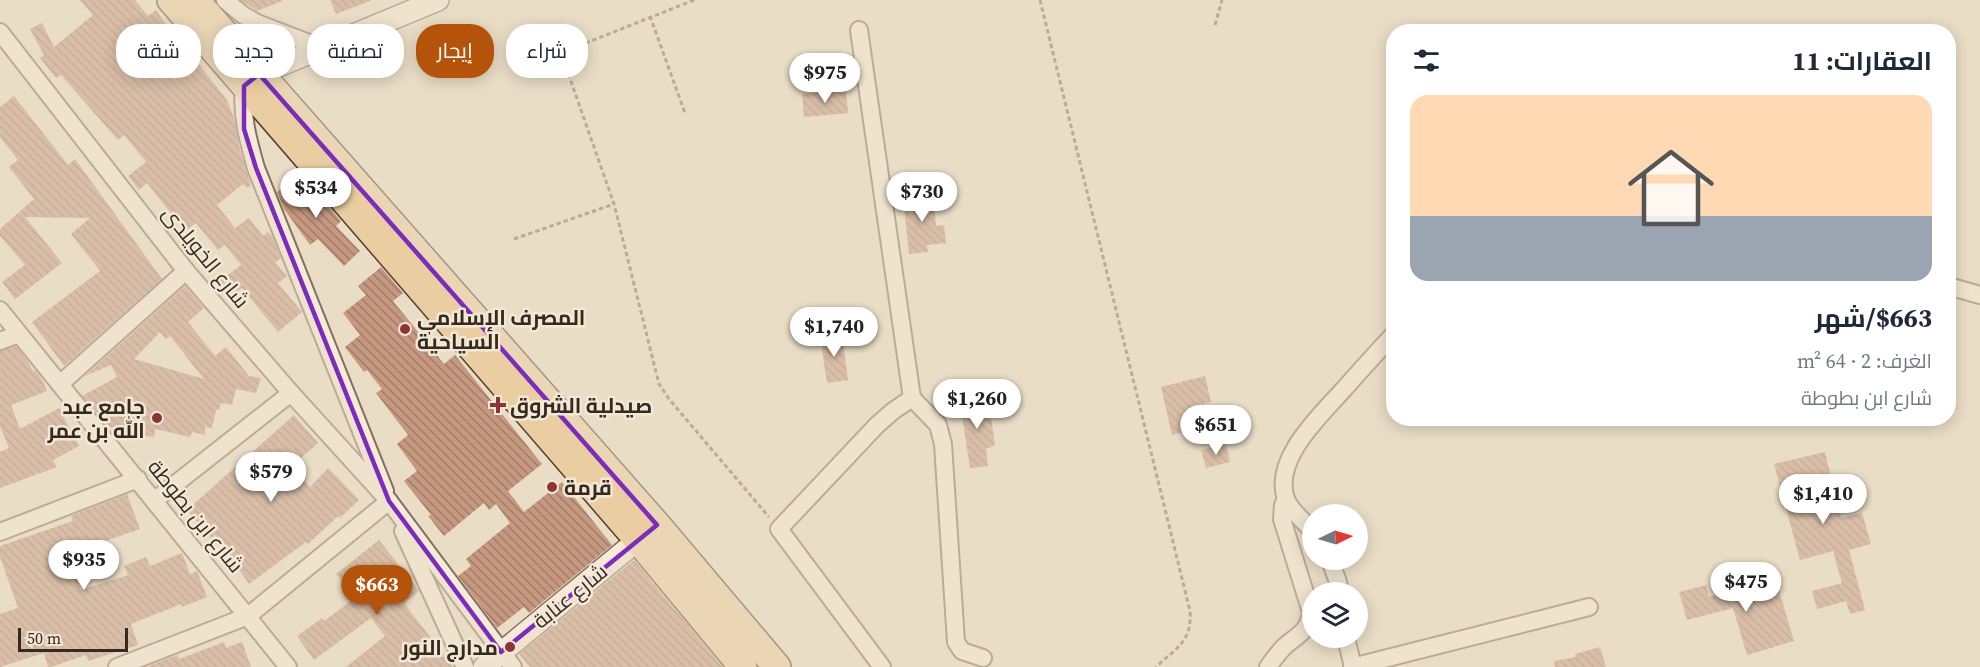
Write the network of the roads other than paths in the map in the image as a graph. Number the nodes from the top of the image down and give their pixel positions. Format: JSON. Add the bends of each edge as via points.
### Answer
{"nodes":[{"id":1,"x":171,"y":0,"type":"edge"},
{"id":2,"x":195,"y":0,"type":"edge"},
{"id":3,"x":225,"y":0,"type":"edge"},
{"id":4,"x":438,"y":0,"type":"edge"},
{"id":5,"x":380,"y":24,"type":"edge"},
{"id":6,"x":859,"y":30,"type":"dead end"},
{"id":7,"x":0,"y":32,"type":"edge"},
{"id":8,"x":307,"y":42,"type":"edge"},
{"id":9,"x":307,"y":55,"type":"edge"},
{"id":10,"x":251,"y":80,"type":"junction"},
{"id":11,"x":186,"y":271,"type":"junction"},
{"id":12,"x":1956,"y":288,"type":"edge"},
{"id":13,"x":1980,"y":295,"type":"edge"},
{"id":14,"x":0,"y":310,"type":"edge"},
{"id":15,"x":19,"y":334,"type":"junction"},
{"id":16,"x":0,"y":341,"type":"edge"},
{"id":17,"x":1386,"y":343,"type":"edge"},
{"id":18,"x":60,"y":384,"type":"junction"},
{"id":19,"x":291,"y":393,"type":"junction"},
{"id":20,"x":912,"y":398,"type":"junction"},
{"id":21,"x":138,"y":480,"type":"junction"},
{"id":22,"x":1286,"y":499,"type":"junction"},
{"id":23,"x":154,"y":501,"type":"junction"},
{"id":24,"x":389,"y":501,"type":"junction"},
{"id":25,"x":1302,"y":520,"type":"edge"},
{"id":26,"x":0,"y":532,"type":"edge"},
{"id":27,"x":648,"y":532,"type":"junction"},
{"id":28,"x":1589,"y":607,"type":"dead end"},
{"id":29,"x":249,"y":616,"type":"junction"},
{"id":30,"x":1348,"y":648,"type":"edge"},
{"id":31,"x":983,"y":658,"type":"dead end"},
{"id":32,"x":507,"y":660,"type":"edge"},
{"id":33,"x":117,"y":667,"type":"edge"},
{"id":34,"x":288,"y":667,"type":"edge"},
{"id":35,"x":465,"y":667,"type":"edge"},
{"id":36,"x":484,"y":667,"type":"edge"},
{"id":37,"x":743,"y":667,"type":"edge"},
{"id":38,"x":777,"y":667,"type":"edge"},
{"id":39,"x":882,"y":667,"type":"edge"},
{"id":40,"x":1268,"y":667,"type":"edge"},
{"id":41,"x":1352,"y":667,"type":"edge"}],
"edges":[{"from":1,"to":10,"type":"main road"},
{"from":2,"to":10,"type":"main road"},
{"from":3,"to":8,"type":"street","via":[[257,23]]},
{"from":4,"to":5,"type":"street"},
{"from":6,"to":20,"type":"street"},
{"from":7,"to":11,"type":"street","name":"شارع الخويلدى"},
{"from":9,"to":10,"type":"street"},
{"from":10,"to":24,"type":"street","via":[[242,103],[244,129],[256,168]]},
{"from":10,"to":27,"type":"main road"},
{"from":11,"to":18,"type":"street"},
{"from":11,"to":19,"type":"street","name":"شارع الخويلدى"},
{"from":12,"to":13,"type":"street"},
{"from":14,"to":15,"type":"street","name":"شارع ابن بطوطة"},
{"from":15,"to":16,"type":"street"},
{"from":15,"to":18,"type":"street","name":"شارع ابن بطوطة"},
{"from":17,"to":22,"type":"street","via":[[1303,436],[1287,468]]},
{"from":18,"to":21,"type":"street","name":"شارع ابن بطوطة"},
{"from":19,"to":23,"type":"street"},
{"from":19,"to":24,"type":"street","name":"شارع الخويلدى"},
{"from":20,"to":31,"type":"street","via":[[938,425],[943,444],[956,642],[962,651]]},
{"from":20,"to":39,"type":"street","via":[[877,425],[779,529]]},
{"from":21,"to":23,"type":"street","name":"شارع ابن بطوطة"},
{"from":21,"to":26,"type":"street"},
{"from":22,"to":25,"type":"street"},
{"from":22,"to":40,"type":"street","via":[[1282,519],[1311,612],[1303,633],[1285,646]]},
{"from":23,"to":29,"type":"street","name":"شارع ابن بطوطة"},
{"from":24,"to":29,"type":"street"},
{"from":24,"to":32,"type":"street"},
{"from":24,"to":35,"type":"street"},
{"from":27,"to":32,"type":"street","name":"شارع عنابة"},
{"from":27,"to":37,"type":"main road"},
{"from":27,"to":38,"type":"main road"},
{"from":28,"to":41,"type":"street"},
{"from":29,"to":33,"type":"street"},
{"from":29,"to":34,"type":"street","name":"شارع ابن بطوطة"},
{"from":30,"to":41,"type":"street"},
{"from":32,"to":36,"type":"street","name":"شارع عنابة"}]}
